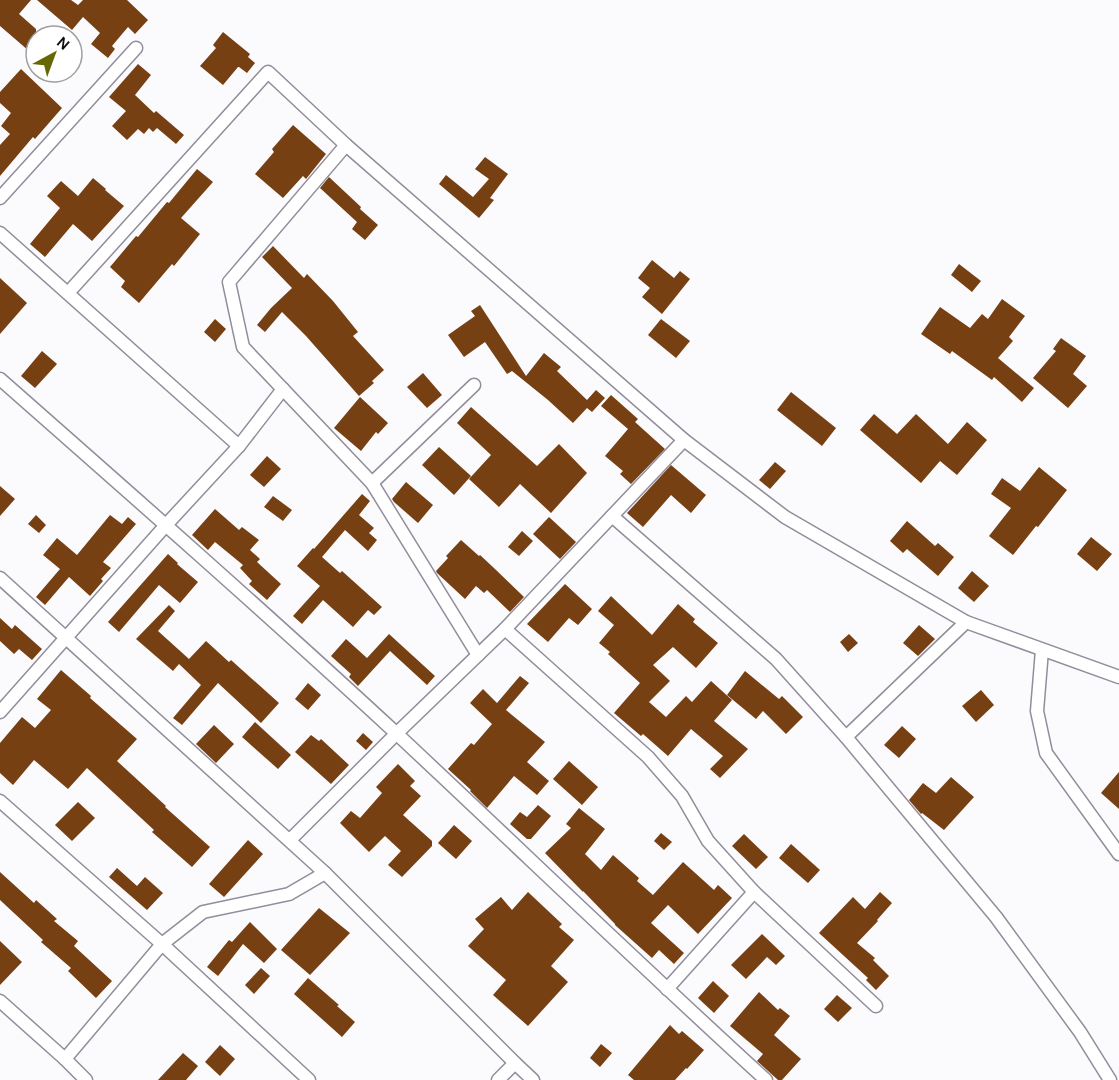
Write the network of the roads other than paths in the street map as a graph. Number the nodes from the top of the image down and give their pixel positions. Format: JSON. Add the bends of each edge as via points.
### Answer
{"nodes":[{"id":1,"x":136,"y":48,"type":"dead end"},
{"id":2,"x":346,"y":145,"type":"junction"},
{"id":3,"x":0,"y":198,"type":"edge"},
{"id":4,"x":2,"y":239,"type":"edge"},
{"id":5,"x":68,"y":293,"type":"junction"},
{"id":6,"x":0,"y":379,"type":"edge"},
{"id":7,"x":474,"y":385,"type":"dead end"},
{"id":8,"x":283,"y":389,"type":"junction"},
{"id":9,"x":684,"y":440,"type":"junction"},
{"id":10,"x":239,"y":446,"type":"junction"},
{"id":11,"x":372,"y":483,"type":"junction"},
{"id":12,"x":612,"y":516,"type":"junction"},
{"id":13,"x":166,"y":525,"type":"junction"},
{"id":14,"x":0,"y":578,"type":"edge"},
{"id":15,"x":966,"y":622,"type":"junction"},
{"id":16,"x":505,"y":629,"type":"junction"},
{"id":17,"x":65,"y":638,"type":"junction"},
{"id":18,"x":1042,"y":650,"type":"junction"},
{"id":19,"x":478,"y":655,"type":"junction"},
{"id":20,"x":1119,"y":677,"type":"edge"},
{"id":21,"x":0,"y":712,"type":"edge"},
{"id":22,"x":396,"y":734,"type":"junction"},
{"id":23,"x":846,"y":737,"type":"junction"},
{"id":24,"x":0,"y":801,"type":"edge"},
{"id":25,"x":290,"y":840,"type":"junction"},
{"id":26,"x":1119,"y":854,"type":"edge"},
{"id":27,"x":325,"y":873,"type":"junction"},
{"id":28,"x":754,"y":891,"type":"junction"},
{"id":29,"x":162,"y":944,"type":"junction"},
{"id":30,"x":667,"y":989,"type":"junction"},
{"id":31,"x":0,"y":1001,"type":"edge"},
{"id":32,"x":876,"y":1006,"type":"dead end"},
{"id":33,"x":65,"y":1059,"type":"junction"},
{"id":34,"x":515,"y":1063,"type":"junction"},
{"id":35,"x":80,"y":1078,"type":"edge"},
{"id":36,"x":309,"y":1080,"type":"edge"},
{"id":37,"x":498,"y":1080,"type":"edge"},
{"id":38,"x":533,"y":1080,"type":"edge"},
{"id":39,"x":766,"y":1080,"type":"edge"},
{"id":40,"x":1110,"y":1080,"type":"edge"}],
"edges":[{"from":1,"to":3,"type":"street"},
{"from":2,"to":5,"type":"street","via":[[268,72]]},
{"from":2,"to":8,"type":"street","via":[[229,282],[243,347]]},
{"from":2,"to":9,"type":"street"},
{"from":4,"to":5,"type":"street"},
{"from":5,"to":10,"type":"street"},
{"from":6,"to":13,"type":"street"},
{"from":7,"to":11,"type":"street"},
{"from":8,"to":10,"type":"street"},
{"from":8,"to":11,"type":"street"},
{"from":9,"to":12,"type":"street"},
{"from":9,"to":15,"type":"street","via":[[785,517]]},
{"from":10,"to":13,"type":"street"},
{"from":11,"to":19,"type":"street"},
{"from":12,"to":16,"type":"street"},
{"from":12,"to":23,"type":"street","via":[[776,659]]},
{"from":13,"to":17,"type":"street"},
{"from":13,"to":22,"type":"street"},
{"from":14,"to":17,"type":"street"},
{"from":15,"to":18,"type":"street"},
{"from":15,"to":23,"type":"street"},
{"from":16,"to":19,"type":"street"},
{"from":16,"to":28,"type":"street","via":[[648,757],[682,796],[708,842]]},
{"from":17,"to":21,"type":"street"},
{"from":17,"to":25,"type":"street"},
{"from":18,"to":20,"type":"street"},
{"from":18,"to":26,"type":"street","via":[[1037,711],[1047,753]]},
{"from":19,"to":22,"type":"street"},
{"from":22,"to":25,"type":"street"},
{"from":22,"to":30,"type":"street"},
{"from":23,"to":40,"type":"street","via":[[996,917]]},
{"from":24,"to":29,"type":"street"},
{"from":25,"to":27,"type":"street"},
{"from":27,"to":29,"type":"street","via":[[289,894],[203,912]]},
{"from":27,"to":34,"type":"street"},
{"from":28,"to":30,"type":"street"},
{"from":28,"to":32,"type":"street"},
{"from":29,"to":33,"type":"street"},
{"from":29,"to":36,"type":"street"},
{"from":30,"to":39,"type":"street"},
{"from":31,"to":33,"type":"street"},
{"from":33,"to":35,"type":"street"},
{"from":34,"to":37,"type":"street"},
{"from":34,"to":38,"type":"street"}]}
